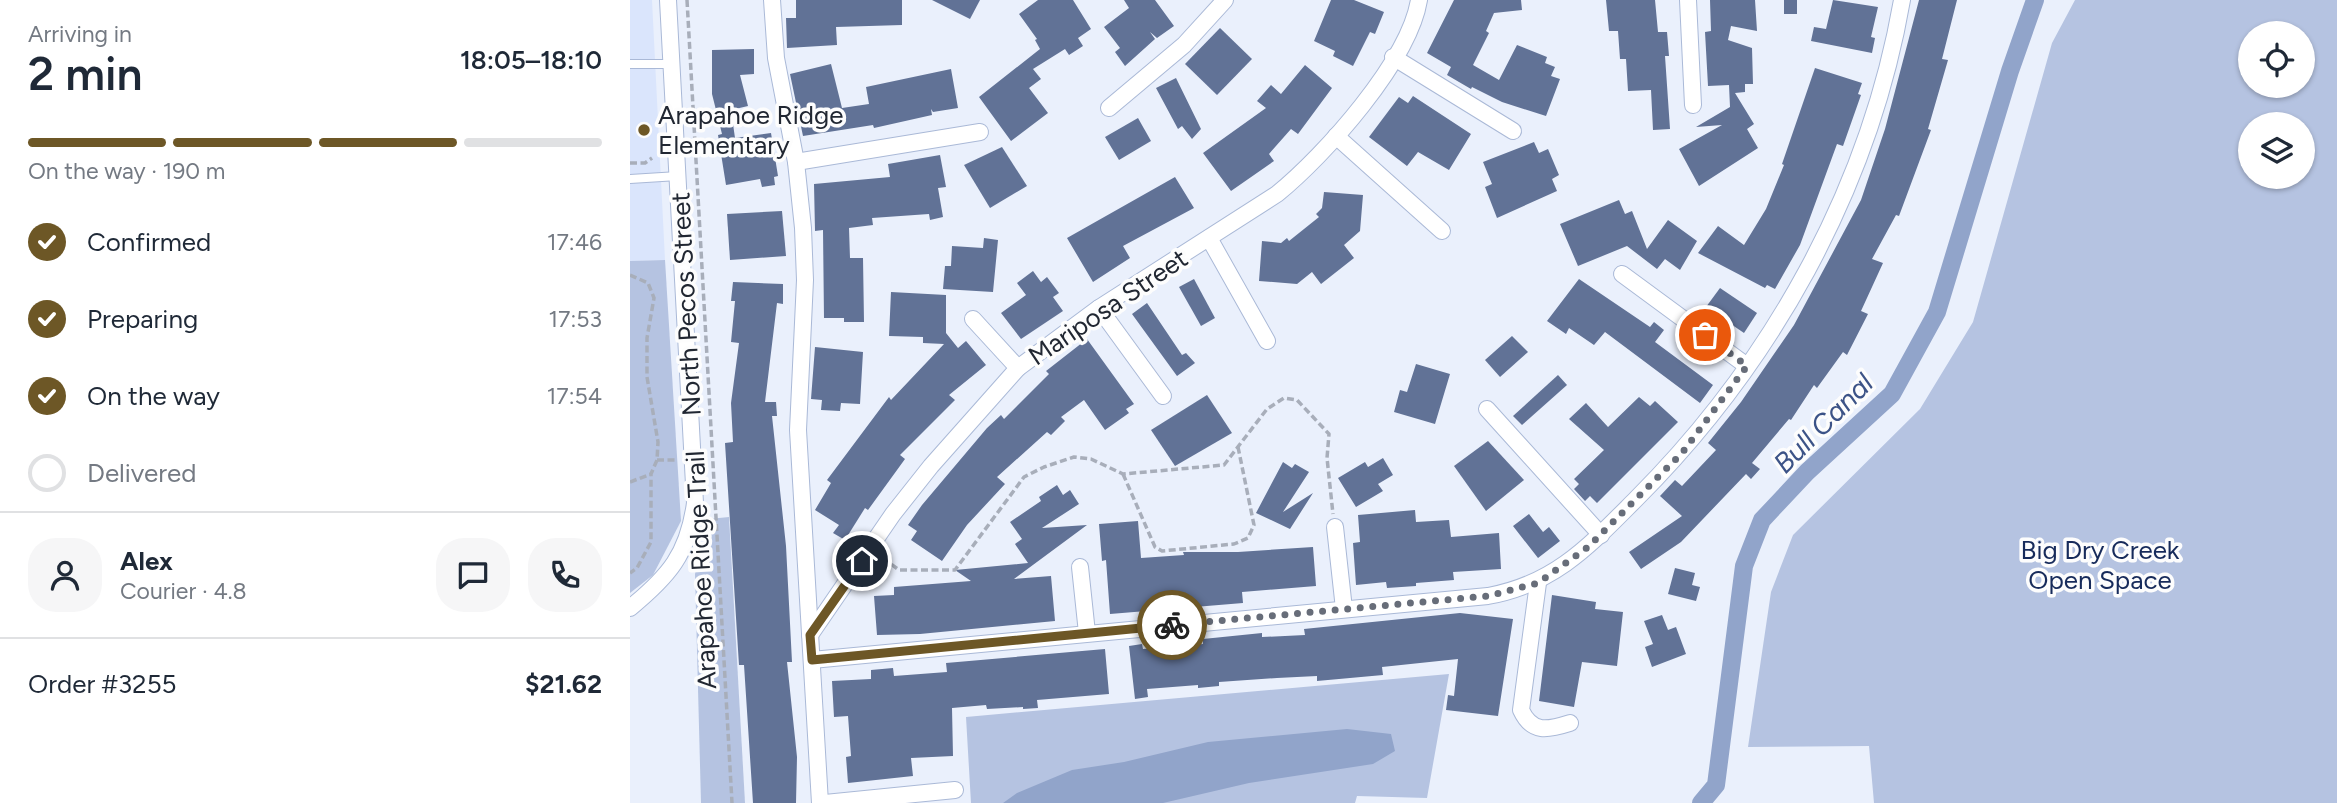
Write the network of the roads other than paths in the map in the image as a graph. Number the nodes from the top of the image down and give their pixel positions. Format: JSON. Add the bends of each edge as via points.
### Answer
{"nodes":[{"id":1,"x":668,"y":0,"type":"edge"},
{"id":2,"x":772,"y":0,"type":"edge"},
{"id":3,"x":1225,"y":0,"type":"edge"},
{"id":4,"x":1419,"y":0,"type":"edge"},
{"id":5,"x":1688,"y":0,"type":"edge"},
{"id":6,"x":1902,"y":0,"type":"edge"},
{"id":7,"x":1393,"y":57,"type":"junction"},
{"id":8,"x":630,"y":64,"type":"edge"},
{"id":9,"x":671,"y":64,"type":"junction"},
{"id":10,"x":1693,"y":105,"type":"dead end"},
{"id":11,"x":1109,"y":108,"type":"dead end"},
{"id":12,"x":1513,"y":131,"type":"dead end"},
{"id":13,"x":980,"y":132,"type":"dead end"},
{"id":14,"x":1336,"y":136,"type":"junction"},
{"id":15,"x":796,"y":162,"type":"junction"},
{"id":16,"x":678,"y":176,"type":"junction"},
{"id":17,"x":630,"y":179,"type":"edge"},
{"id":18,"x":1442,"y":231,"type":"dead end"},
{"id":19,"x":1209,"y":238,"type":"junction"},
{"id":20,"x":1622,"y":274,"type":"dead end"},
{"id":21,"x":1099,"y":308,"type":"junction"},
{"id":22,"x":972,"y":319,"type":"dead end"},
{"id":23,"x":1267,"y":341,"type":"dead end"},
{"id":24,"x":1747,"y":366,"type":"junction"},
{"id":25,"x":1018,"y":368,"type":"junction"},
{"id":26,"x":1163,"y":396,"type":"dead end"},
{"id":27,"x":1488,"y":409,"type":"dead end"},
{"id":28,"x":1335,"y":527,"type":"road end"},
{"id":29,"x":1601,"y":535,"type":"junction"},
{"id":30,"x":1080,"y":567,"type":"dead end"},
{"id":31,"x":1538,"y":583,"type":"junction"},
{"id":32,"x":630,"y":608,"type":"edge"},
{"id":33,"x":1344,"y":609,"type":"junction"},
{"id":34,"x":1087,"y":634,"type":"junction"},
{"id":35,"x":810,"y":635,"type":"junction"},
{"id":36,"x":812,"y":660,"type":"junction"},
{"id":37,"x":1570,"y":723,"type":"dead end"},
{"id":38,"x":955,"y":790,"type":"dead end"},
{"id":39,"x":822,"y":803,"type":"edge"}],
"edges":[{"from":1,"to":9,"type":"street","name":"North Pecos Street"},
{"from":2,"to":15,"type":"street","via":[[776,58]]},
{"from":3,"to":11,"type":"street","via":[[1184,45]]},
{"from":4,"to":7,"type":"street","name":"Mariposa Street","via":[[1416,18]]},
{"from":5,"to":10,"type":"street"},
{"from":6,"to":24,"type":"street","via":[[1879,94],[1835,212],[1793,299]]},
{"from":7,"to":12,"type":"street"},
{"from":7,"to":14,"type":"street","name":"Mariposa Street"},
{"from":8,"to":9,"type":"lane"},
{"from":9,"to":16,"type":"street","name":"North Pecos Street"},
{"from":13,"to":15,"type":"street"},
{"from":14,"to":18,"type":"street"},
{"from":14,"to":19,"type":"street","name":"Mariposa Street","via":[[1277,194]]},
{"from":15,"to":35,"type":"street","via":[[805,280],[798,430]]},
{"from":16,"to":17,"type":"lane"},
{"from":16,"to":32,"type":"street","name":"North Pecos Street","via":[[696,482],[692,523],[686,546],[670,572]]},
{"from":19,"to":21,"type":"street","name":"Mariposa Street"},
{"from":19,"to":23,"type":"street"},
{"from":20,"to":24,"type":"street"},
{"from":21,"to":25,"type":"street","name":"Mariposa Street"},
{"from":21,"to":26,"type":"street"},
{"from":22,"to":25,"type":"street"},
{"from":24,"to":29,"type":"street","via":[[1682,453]]},
{"from":25,"to":35,"type":"street","name":"Mariposa Street","via":[[930,466]]},
{"from":27,"to":29,"type":"street"},
{"from":28,"to":33,"type":"street"},
{"from":29,"to":31,"type":"street"},
{"from":30,"to":34,"type":"street"},
{"from":31,"to":33,"type":"street","via":[[1488,596]]},
{"from":31,"to":37,"type":"street","via":[[1521,710],[1527,722],[1542,730]]},
{"from":33,"to":34,"type":"street"},
{"from":34,"to":36,"type":"street"},
{"from":35,"to":36,"type":"street"},
{"from":36,"to":39,"type":"street"},
{"from":38,"to":39,"type":"street"}]}
